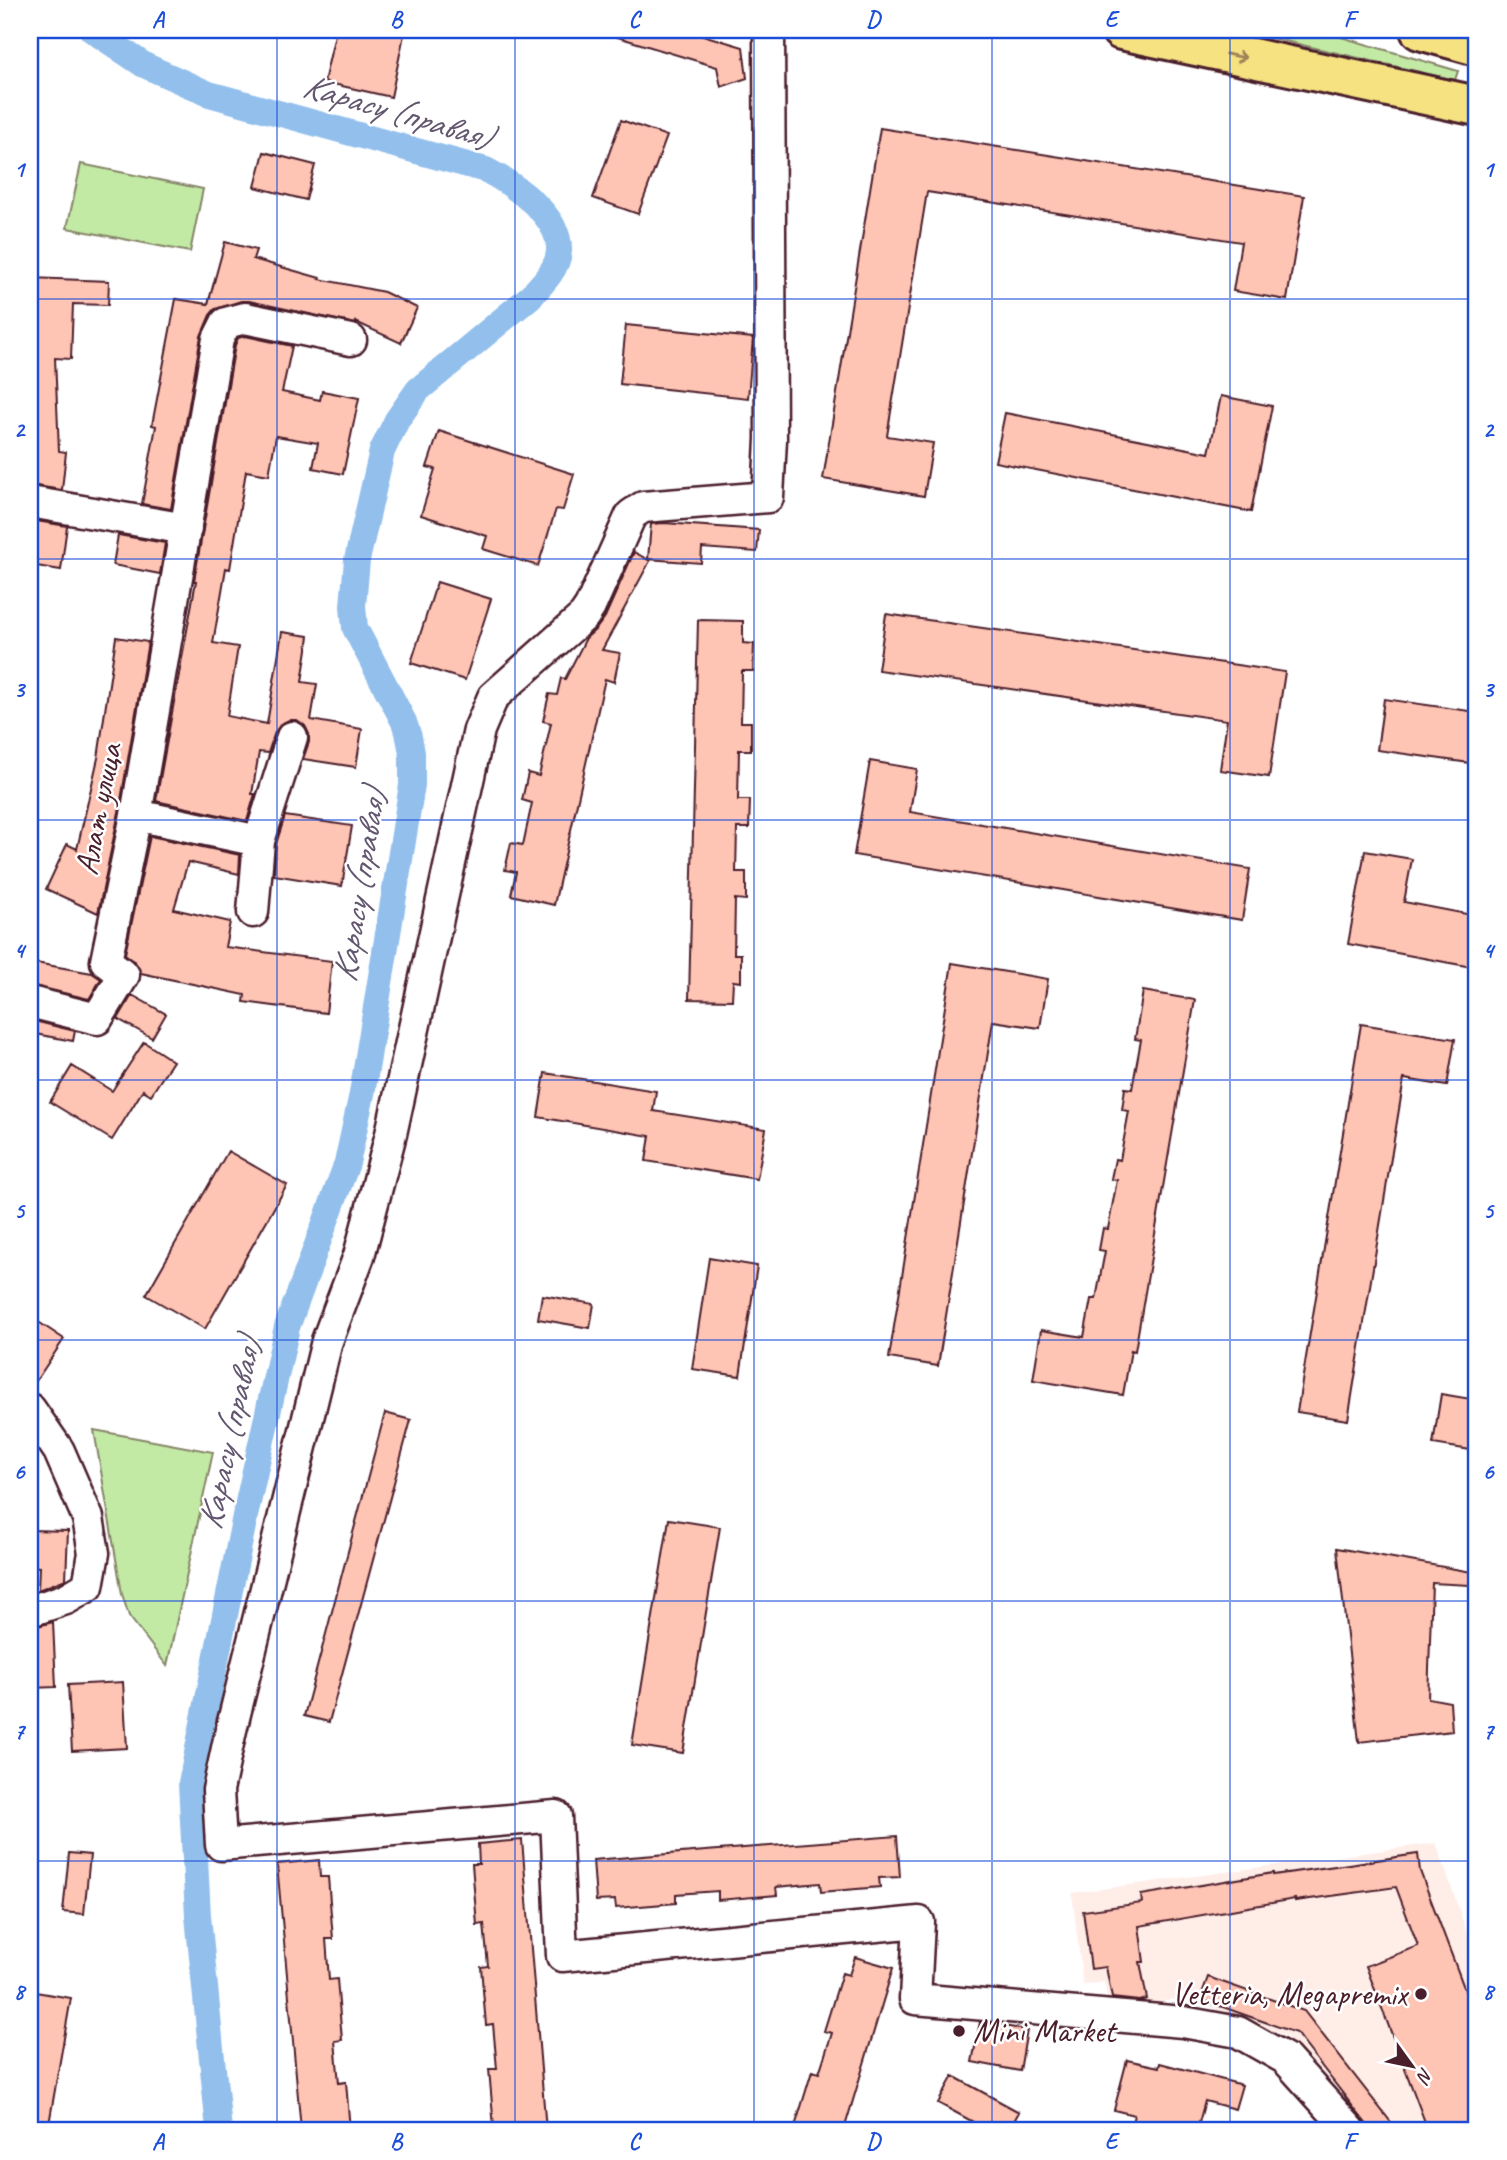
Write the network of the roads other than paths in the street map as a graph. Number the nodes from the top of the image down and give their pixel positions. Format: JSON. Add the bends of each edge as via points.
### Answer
{"nodes":[{"id":1,"x":769,"y":30,"type":"edge"},
{"id":2,"x":1121,"y":30,"type":"edge"},
{"id":3,"x":1420,"y":30,"type":"edge"},
{"id":4,"x":1477,"y":46,"type":"edge"},
{"id":5,"x":1477,"y":106,"type":"edge"},
{"id":6,"x":351,"y":340,"type":"dead end"},
{"id":7,"x":30,"y":502,"type":"edge"},
{"id":8,"x":186,"y":529,"type":"junction"},
{"id":9,"x":292,"y":737,"type":"dead end"},
{"id":10,"x":136,"y":815,"type":"junction"},
{"id":11,"x":259,"y":841,"type":"junction"},
{"id":12,"x":254,"y":912,"type":"dead end"},
{"id":13,"x":30,"y":1002,"type":"edge"},
{"id":14,"x":30,"y":1409,"type":"edge"},
{"id":15,"x":30,"y":1611,"type":"edge"},
{"id":16,"x":1350,"y":2130,"type":"edge"}],
"edges":[{"from":1,"to":16,"type":"street","via":[[768,497],[643,507],[631,515],[584,616],[493,697],[485,712],[391,1135],[359,1256],[327,1341],[231,1730],[218,1790],[220,1844],[556,1816],[562,1956],[919,1922],[915,1999],[1183,2022],[1238,2032],[1286,2059]]},
{"from":2,"to":5,"type":"main road","one_way":true},
{"from":3,"to":4,"type":"main road"},
{"from":6,"to":8,"type":"street","name":"Алат улица","via":[[245,318],[226,323],[218,340]]},
{"from":7,"to":8,"type":"street"},
{"from":8,"to":10,"type":"street","name":"Алат улица"},
{"from":9,"to":11,"type":"street"},
{"from":10,"to":11,"type":"street"},
{"from":10,"to":13,"type":"street","name":"Алат улица","via":[[106,961],[124,975],[97,1019]]},
{"from":11,"to":12,"type":"street"},
{"from":14,"to":15,"type":"street","via":[[59,1451],[88,1518],[94,1553],[88,1586]]}]}
